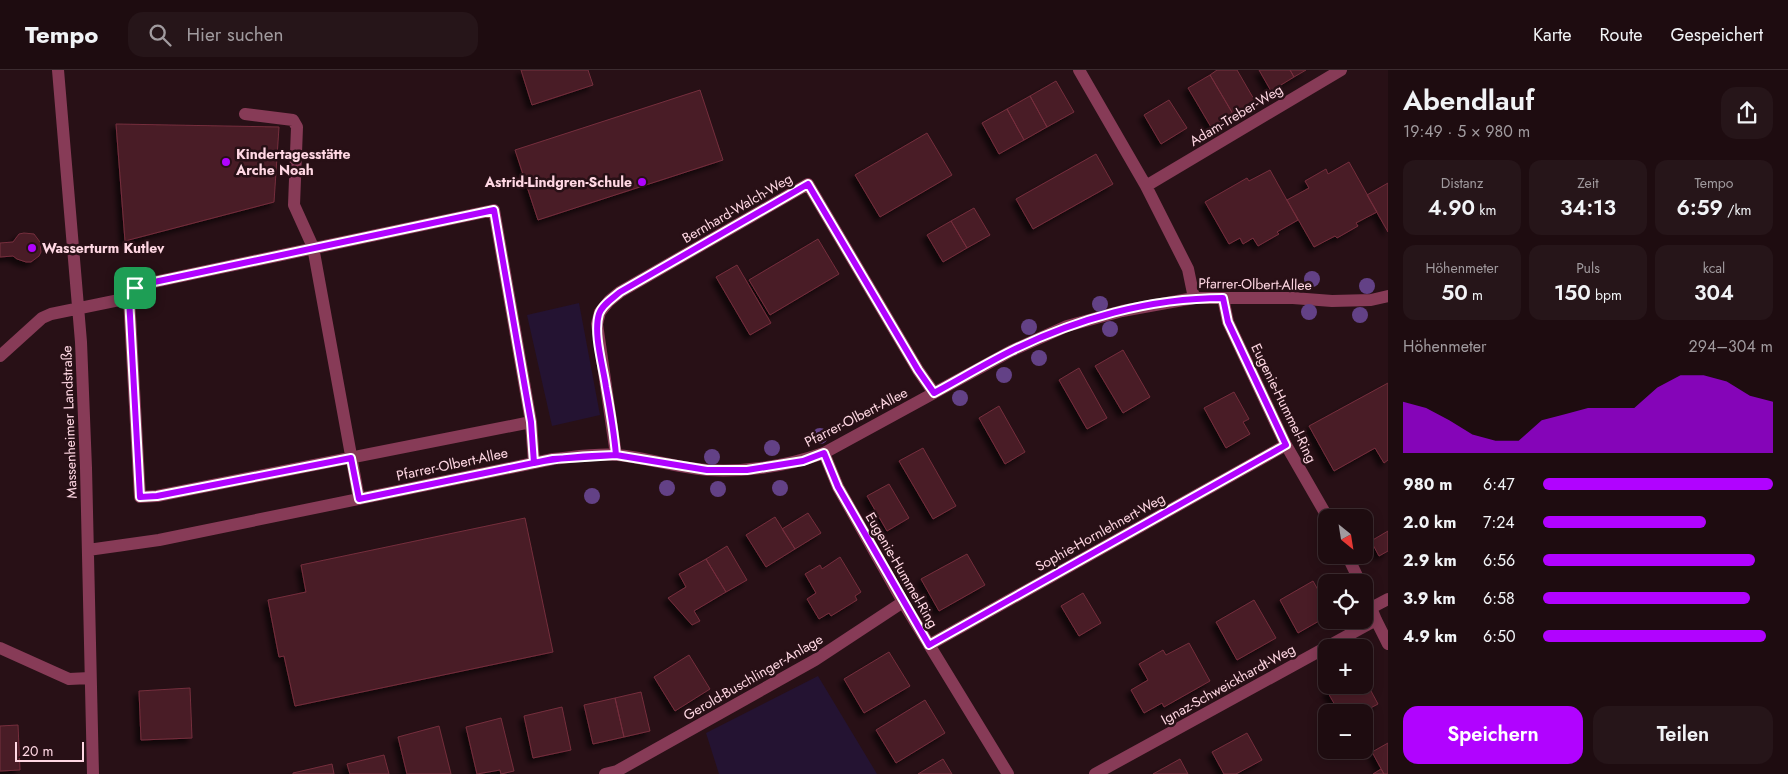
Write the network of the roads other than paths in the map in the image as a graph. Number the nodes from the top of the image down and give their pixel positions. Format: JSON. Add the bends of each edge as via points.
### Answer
{"nodes":[{"id":1,"x":58,"y":70,"type":"edge"},
{"id":2,"x":1079,"y":70,"type":"edge"},
{"id":3,"x":1341,"y":70,"type":"edge"},
{"id":4,"x":244,"y":114,"type":"dead end"},
{"id":5,"x":1146,"y":186,"type":"junction"},
{"id":6,"x":313,"y":247,"type":"junction"},
{"id":7,"x":1388,"y":296,"type":"edge"},
{"id":8,"x":129,"y":298,"type":"junction"},
{"id":9,"x":1194,"y":298,"type":"junction"},
{"id":10,"x":1223,"y":298,"type":"junction"},
{"id":11,"x":79,"y":308,"type":"junction"},
{"id":12,"x":0,"y":356,"type":"edge"},
{"id":13,"x":934,"y":393,"type":"junction"},
{"id":14,"x":531,"y":422,"type":"junction"},
{"id":15,"x":1286,"y":445,"type":"junction"},
{"id":16,"x":824,"y":453,"type":"junction"},
{"id":17,"x":616,"y":455,"type":"junction"},
{"id":18,"x":351,"y":458,"type":"junction"},
{"id":19,"x":534,"y":463,"type":"junction"},
{"id":20,"x":359,"y":499,"type":"junction"},
{"id":21,"x":1323,"y":509,"type":"edge"},
{"id":22,"x":88,"y":550,"type":"junction"},
{"id":23,"x":1388,"y":599,"type":"edge"},
{"id":24,"x":903,"y":602,"type":"junction"},
{"id":25,"x":1374,"y":614,"type":"junction"},
{"id":26,"x":1388,"y":644,"type":"edge"},
{"id":27,"x":929,"y":645,"type":"junction"},
{"id":28,"x":0,"y":648,"type":"edge"},
{"id":29,"x":90,"y":678,"type":"junction"},
{"id":30,"x":613,"y":773,"type":"edge"},
{"id":31,"x":93,"y":774,"type":"edge"},
{"id":32,"x":1008,"y":774,"type":"edge"},
{"id":33,"x":1095,"y":774,"type":"edge"}],
"edges":[{"from":1,"to":11,"type":"street","name":"Massenheimer Landstraße"},
{"from":2,"to":5,"type":"street"},
{"from":3,"to":5,"type":"street","name":"Adam-Treber-Weg"},
{"from":4,"to":6,"type":"street","via":[[293,120],[297,127],[294,205]]},
{"from":5,"to":9,"type":"street","via":[[1188,269]]},
{"from":6,"to":8,"type":"street","via":[[140,285]]},
{"from":6,"to":14,"type":"street","via":[[494,210]]},
{"from":6,"to":18,"type":"street"},
{"from":7,"to":10,"type":"street","name":"Pfarrer-Olbert-Allee","via":[[1332,301]]},
{"from":8,"to":11,"type":"street"},
{"from":8,"to":18,"type":"street","via":[[140,497]]},
{"from":9,"to":10,"type":"street","name":"Pfarrer-Olbert-Allee"},
{"from":9,"to":13,"type":"street","name":"Pfarrer-Olbert-Allee","via":[[1122,311],[1068,326],[1011,351]]},
{"from":10,"to":15,"type":"street","name":"Eugenie-Hummel-Ring","via":[[1228,322]]},
{"from":11,"to":12,"type":"street","via":[[42,318]]},
{"from":11,"to":22,"type":"street","name":"Massenheimer Landstraße"},
{"from":13,"to":16,"type":"street","name":"Pfarrer-Olbert-Allee"},
{"from":13,"to":17,"type":"street","name":"Bernhard-Walch-Weg","via":[[808,184],[620,292],[600,312],[597,324],[600,351]]},
{"from":14,"to":18,"type":"street"},
{"from":14,"to":19,"type":"street"},
{"from":15,"to":21,"type":"street","name":"Eugenie-Hummel-Ring"},
{"from":15,"to":27,"type":"street","name":"Sophie-Hornlehnert-Weg"},
{"from":16,"to":17,"type":"street","name":"Pfarrer-Olbert-Allee","via":[[803,461],[747,470],[707,470]]},
{"from":16,"to":24,"type":"street","name":"Eugenie-Hummel-Ring","via":[[838,487]]},
{"from":17,"to":19,"type":"street","name":"Pfarrer-Olbert-Allee"},
{"from":18,"to":20,"type":"street"},
{"from":19,"to":20,"type":"street","name":"Pfarrer-Olbert-Allee"},
{"from":20,"to":22,"type":"street","name":"Pfarrer-Olbert-Allee","via":[[159,540]]},
{"from":22,"to":29,"type":"street","name":"Massenheimer Landstraße"},
{"from":23,"to":25,"type":"street","name":"Ignaz-Schweickhardt-Weg"},
{"from":24,"to":27,"type":"street","name":"Eugenie-Hummel-Ring"},
{"from":24,"to":30,"type":"street","name":"Gerold-Buschlinger-Anlage","via":[[815,660]]},
{"from":25,"to":26,"type":"street"},
{"from":25,"to":33,"type":"street","name":"Ignaz-Schweickhardt-Weg"},
{"from":27,"to":32,"type":"street","name":"Eugenie-Hummel-Ring"},
{"from":28,"to":29,"type":"street","via":[[70,679]]},
{"from":29,"to":31,"type":"street","name":"Massenheimer Landstraße"}]}
